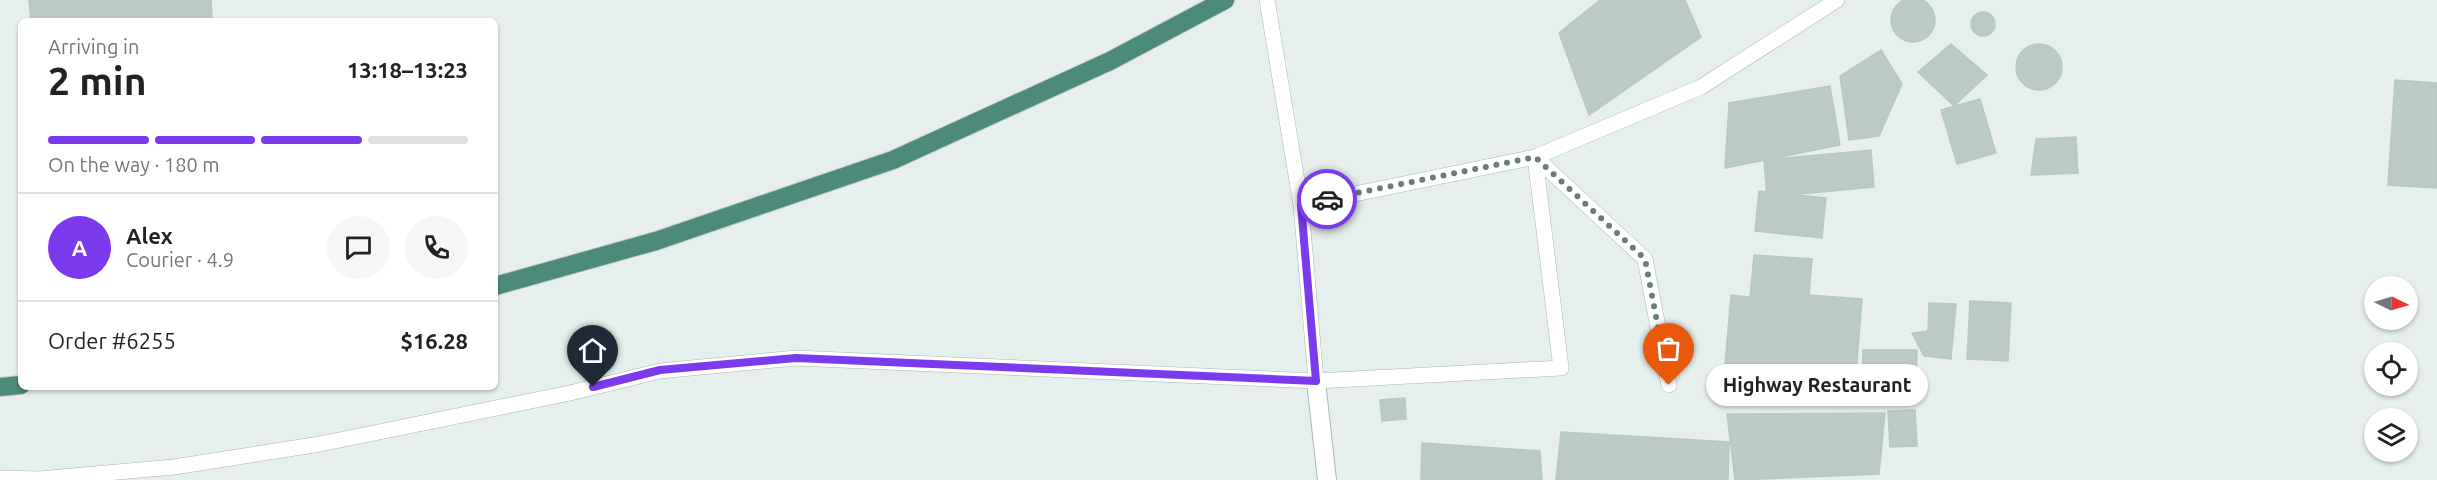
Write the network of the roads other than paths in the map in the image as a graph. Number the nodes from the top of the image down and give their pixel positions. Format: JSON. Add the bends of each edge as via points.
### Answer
{"nodes":[{"id":1,"x":1225,"y":0,"type":"edge"},
{"id":2,"x":1267,"y":0,"type":"edge"},
{"id":3,"x":1837,"y":0,"type":"edge"},
{"id":4,"x":1535,"y":157,"type":"junction"},
{"id":5,"x":1301,"y":205,"type":"junction"},
{"id":6,"x":498,"y":285,"type":"edge"},
{"id":7,"x":1316,"y":381,"type":"junction"},
{"id":8,"x":18,"y":385,"type":"edge"},
{"id":9,"x":1669,"y":385,"type":"dead end"},
{"id":10,"x":0,"y":387,"type":"edge"},
{"id":11,"x":0,"y":478,"type":"edge"},
{"id":12,"x":1327,"y":480,"type":"edge"}],
"edges":[{"from":1,"to":6,"type":"highway","via":[[1110,61],[893,160],[656,241]]},
{"from":2,"to":5,"type":"lane"},
{"from":3,"to":4,"type":"lane","via":[[1701,87]]},
{"from":4,"to":5,"type":"lane"},
{"from":4,"to":7,"type":"lane","via":[[1561,368]]},
{"from":4,"to":9,"type":"lane","via":[[1645,259]]},
{"from":5,"to":7,"type":"lane"},
{"from":7,"to":11,"type":"lane","via":[[775,359],[660,370],[570,393],[320,444],[174,467],[39,479]]},
{"from":7,"to":12,"type":"street"},
{"from":8,"to":10,"type":"highway"}]}
